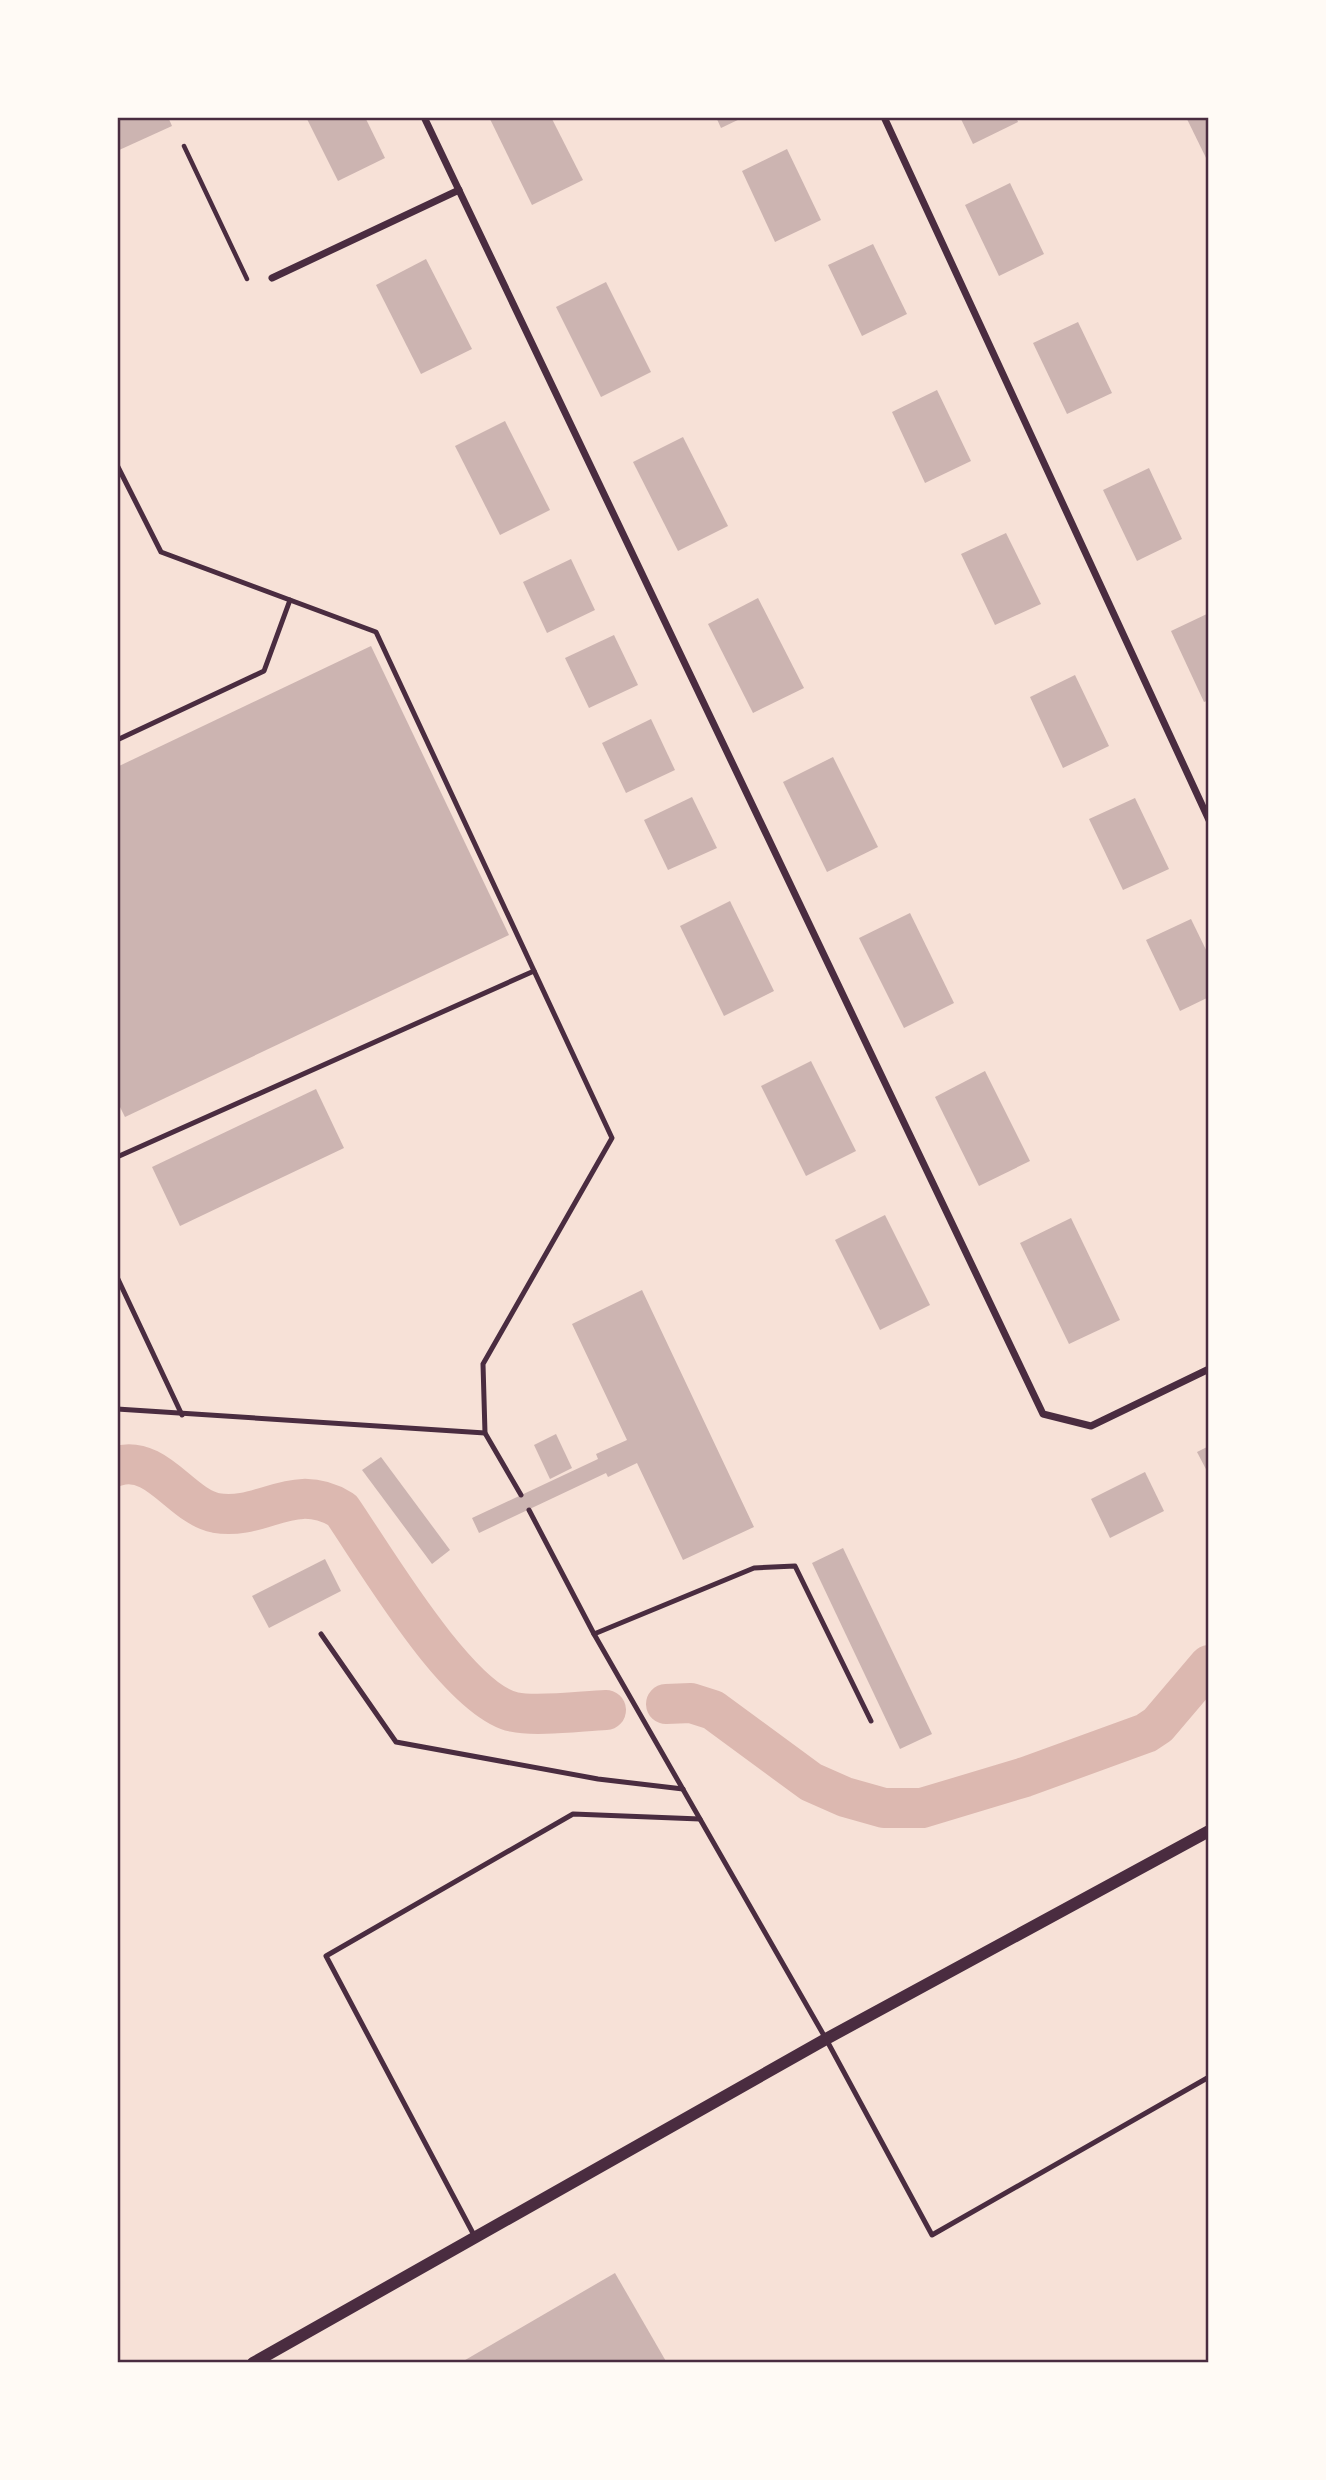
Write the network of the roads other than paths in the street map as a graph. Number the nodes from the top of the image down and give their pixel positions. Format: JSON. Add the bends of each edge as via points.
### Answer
{"nodes":[{"id":1,"x":424,"y":117,"type":"edge"},
{"id":2,"x":884,"y":117,"type":"edge"},
{"id":3,"x":459,"y":190,"type":"junction"},
{"id":4,"x":272,"y":278,"type":"road end"},
{"id":5,"x":117,"y":466,"type":"edge"},
{"id":6,"x":290,"y":600,"type":"junction"},
{"id":7,"x":117,"y":740,"type":"edge"},
{"id":8,"x":1209,"y":820,"type":"edge"},
{"id":9,"x":534,"y":971,"type":"junction"},
{"id":10,"x":117,"y":1157,"type":"edge"},
{"id":11,"x":117,"y":1277,"type":"edge"},
{"id":12,"x":1209,"y":1369,"type":"edge"},
{"id":13,"x":117,"y":1409,"type":"edge"},
{"id":14,"x":182,"y":1415,"type":"junction"},
{"id":15,"x":485,"y":1433,"type":"junction"},
{"id":16,"x":521,"y":1495,"type":"dead end"},
{"id":17,"x":529,"y":1510,"type":"dead end"},
{"id":18,"x":594,"y":1633,"type":"junction"},
{"id":19,"x":321,"y":1634,"type":"dead end"},
{"id":20,"x":871,"y":1721,"type":"dead end"},
{"id":21,"x":683,"y":1789,"type":"junction"},
{"id":22,"x":700,"y":1819,"type":"junction"},
{"id":23,"x":1209,"y":1831,"type":"edge"},
{"id":24,"x":826,"y":2039,"type":"junction"},
{"id":25,"x":1209,"y":2077,"type":"edge"},
{"id":26,"x":475,"y":2237,"type":"junction"},
{"id":27,"x":253,"y":2363,"type":"edge"}],
"edges":[{"from":1,"to":3,"type":"street"},
{"from":2,"to":8,"type":"street"},
{"from":3,"to":4,"type":"street"},
{"from":3,"to":12,"type":"street","via":[[1043,1414],[1091,1426]]},
{"from":5,"to":6,"type":"lane","via":[[161,552]]},
{"from":6,"to":7,"type":"lane","via":[[264,671]]},
{"from":6,"to":9,"type":"lane","via":[[376,632]]},
{"from":9,"to":10,"type":"lane"},
{"from":9,"to":15,"type":"lane","via":[[611,1138],[483,1364]]},
{"from":11,"to":14,"type":"lane"},
{"from":13,"to":14,"type":"lane"},
{"from":14,"to":15,"type":"lane"},
{"from":15,"to":16,"type":"lane"},
{"from":17,"to":18,"type":"lane"},
{"from":18,"to":20,"type":"lane","via":[[754,1568],[795,1566]]},
{"from":18,"to":21,"type":"lane"},
{"from":19,"to":21,"type":"lane","via":[[396,1742],[598,1779]]},
{"from":21,"to":22,"type":"lane"},
{"from":22,"to":24,"type":"lane"},
{"from":22,"to":26,"type":"lane","via":[[573,1814],[326,1956]]},
{"from":23,"to":24,"type":"street"},
{"from":24,"to":25,"type":"lane","via":[[932,2235]]},
{"from":24,"to":26,"type":"street"},
{"from":26,"to":27,"type":"street"}]}
